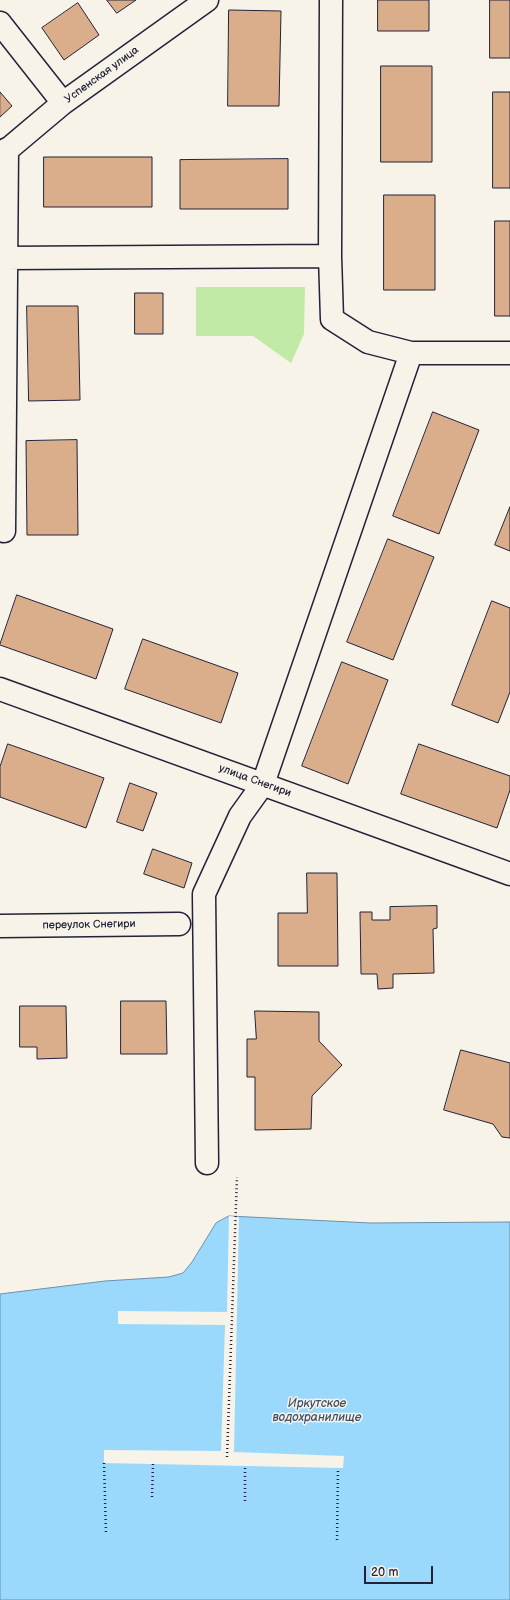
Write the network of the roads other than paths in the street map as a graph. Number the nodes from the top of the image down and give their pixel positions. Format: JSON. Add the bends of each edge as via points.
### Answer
{"nodes":[{"id":1,"x":207,"y":0,"type":"edge"},
{"id":2,"x":331,"y":0,"type":"edge"},
{"id":3,"x":0,"y":24,"type":"edge"},
{"id":4,"x":63,"y":103,"type":"junction"},
{"id":5,"x":3,"y":152,"type":"edge"},
{"id":6,"x":330,"y":256,"type":"junction"},
{"id":7,"x":5,"y":258,"type":"junction"},
{"id":8,"x":411,"y":353,"type":"junction"},
{"id":9,"x":510,"y":354,"type":"edge"},
{"id":10,"x":4,"y":531,"type":"dead end"},
{"id":11,"x":0,"y":689,"type":"edge"},
{"id":12,"x":263,"y":784,"type":"junction"},
{"id":13,"x":510,"y":874,"type":"edge"},
{"id":14,"x":179,"y":924,"type":"dead end"},
{"id":15,"x":0,"y":926,"type":"edge"},
{"id":16,"x":207,"y":1163,"type":"dead end"}],
"edges":[{"from":1,"to":4,"type":"street","name":"Успенская улица"},
{"from":2,"to":6,"type":"street"},
{"from":3,"to":4,"type":"street"},
{"from":4,"to":5,"type":"street","name":"Успенская улица"},
{"from":5,"to":7,"type":"street"},
{"from":6,"to":7,"type":"street"},
{"from":6,"to":8,"type":"street","via":[[332,319],[368,342]]},
{"from":7,"to":10,"type":"street"},
{"from":8,"to":9,"type":"street"},
{"from":8,"to":12,"type":"street"},
{"from":11,"to":12,"type":"street","name":"улица Снегири"},
{"from":12,"to":13,"type":"street","name":"улица Снегири"},
{"from":12,"to":16,"type":"street","via":[[240,816],[204,894]]},
{"from":14,"to":15,"type":"street","name":"переулок Снегири"}]}
